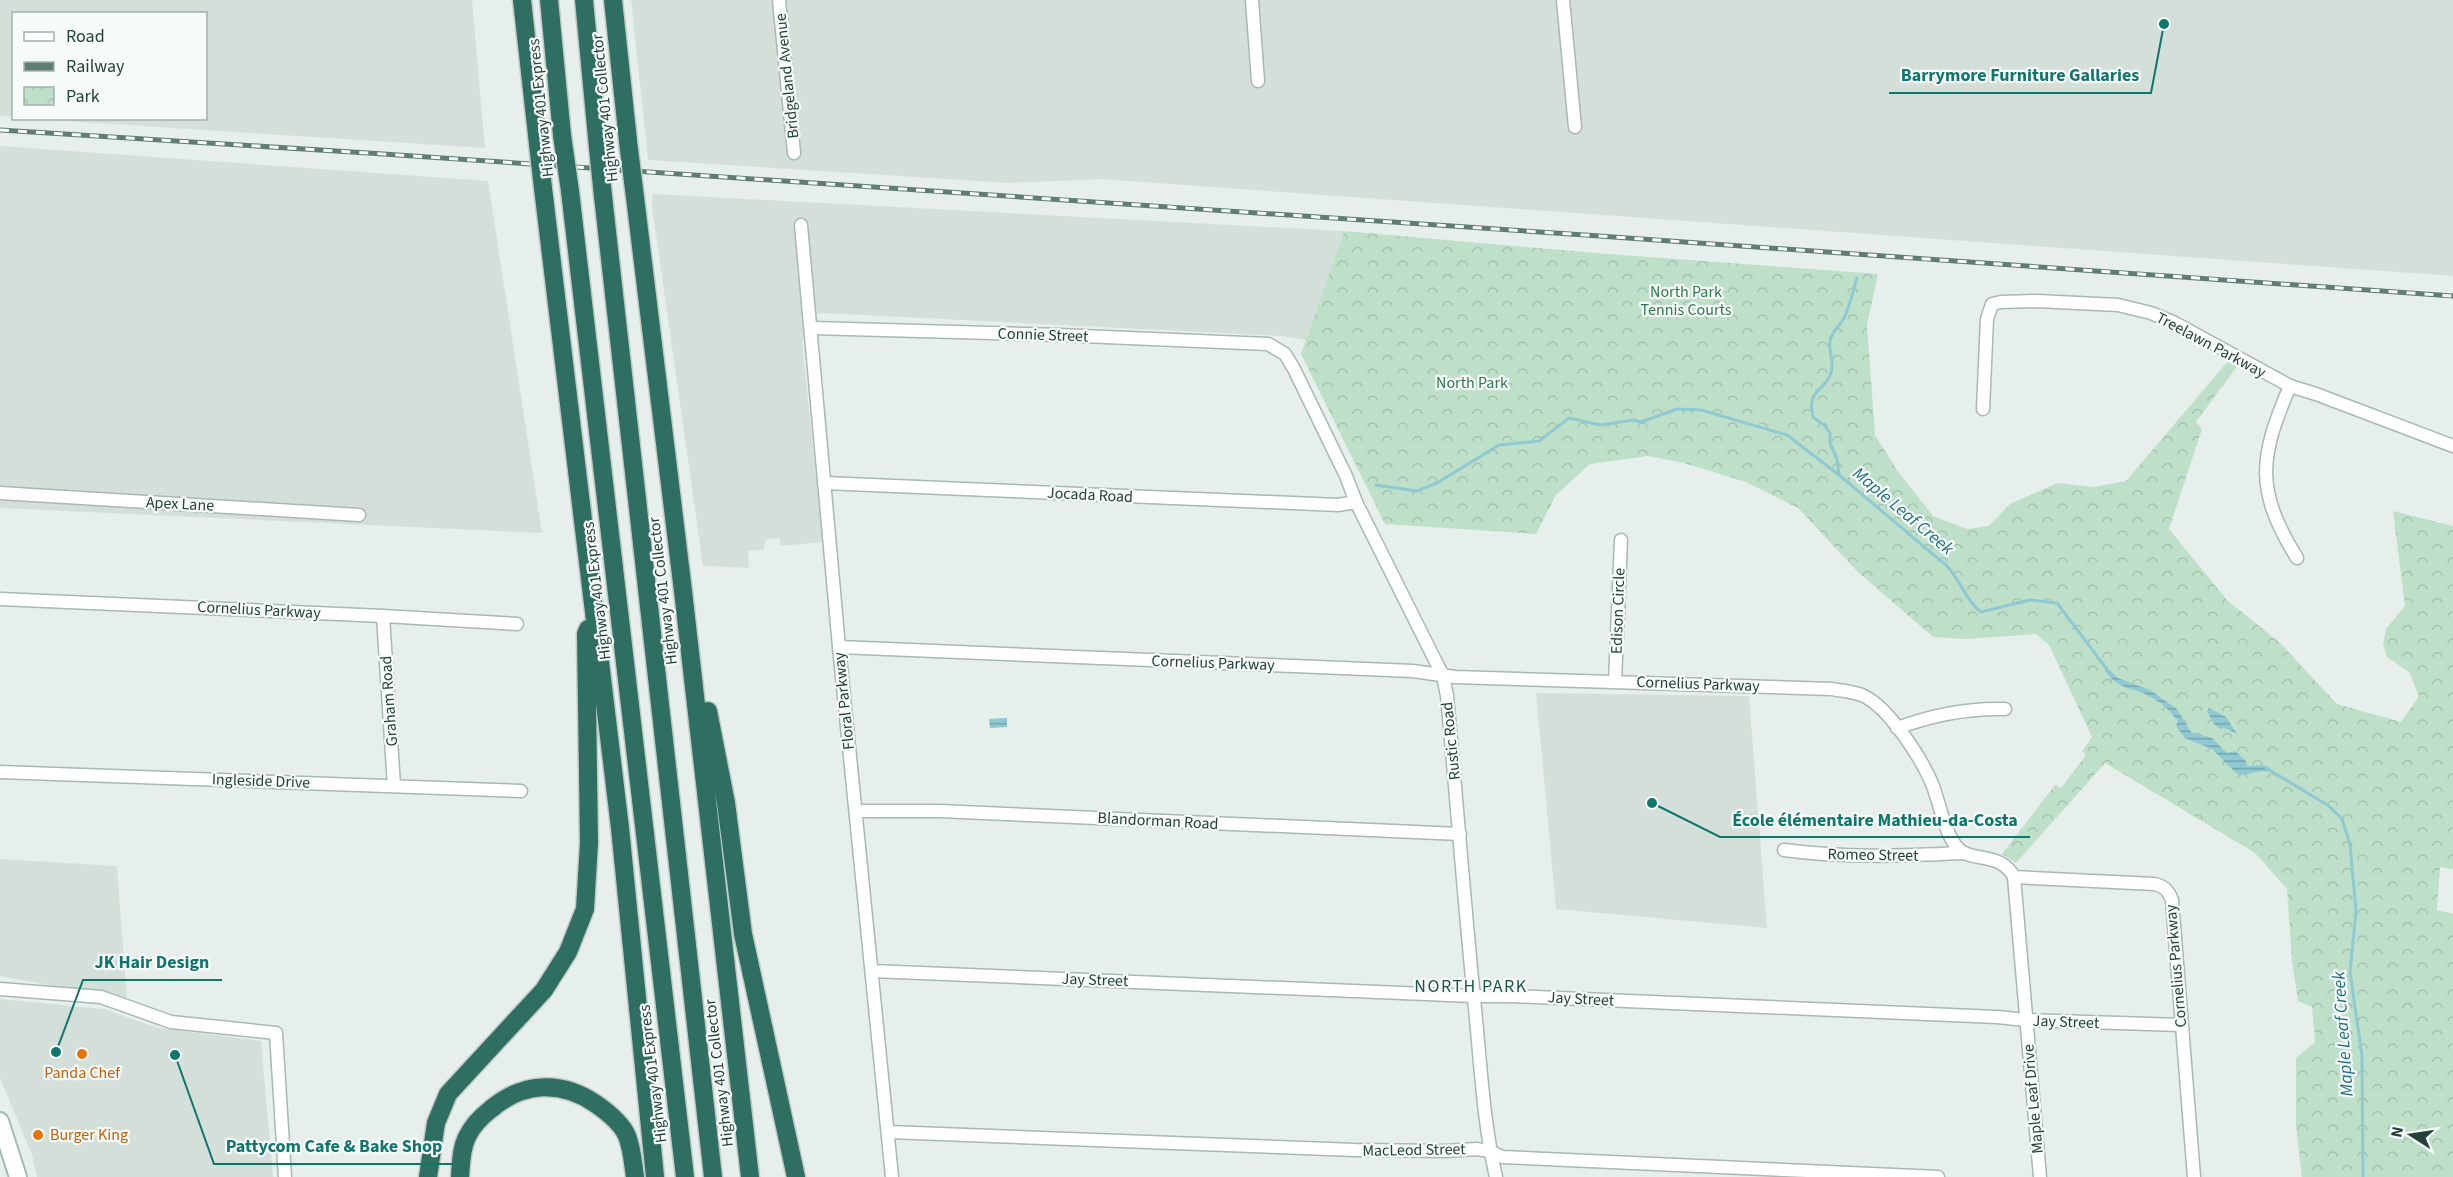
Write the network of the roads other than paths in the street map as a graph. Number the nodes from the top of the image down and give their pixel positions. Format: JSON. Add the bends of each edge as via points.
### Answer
{"nodes":[{"id":1,"x":522,"y":0,"type":"edge"},
{"id":2,"x":549,"y":0,"type":"edge"},
{"id":3,"x":584,"y":0,"type":"edge"},
{"id":4,"x":613,"y":0,"type":"edge"},
{"id":5,"x":779,"y":0,"type":"edge"},
{"id":6,"x":1252,"y":0,"type":"edge"},
{"id":7,"x":1563,"y":0,"type":"edge"},
{"id":8,"x":1258,"y":81,"type":"dead end"},
{"id":9,"x":1575,"y":127,"type":"dead end"},
{"id":10,"x":794,"y":153,"type":"dead end"},
{"id":11,"x":801,"y":225,"type":"dead end"},
{"id":12,"x":812,"y":328,"type":"junction"},
{"id":13,"x":1273,"y":346,"type":"joint"},
{"id":14,"x":2290,"y":386,"type":"junction"},
{"id":15,"x":1983,"y":409,"type":"dead end"},
{"id":16,"x":2453,"y":446,"type":"edge"},
{"id":17,"x":824,"y":483,"type":"junction"},
{"id":18,"x":0,"y":493,"type":"edge"},
{"id":19,"x":1356,"y":502,"type":"junction"},
{"id":20,"x":359,"y":515,"type":"dead end"},
{"id":21,"x":1621,"y":540,"type":"dead end"},
{"id":22,"x":2297,"y":558,"type":"dead end"},
{"id":23,"x":683,"y":591,"type":"junction"},
{"id":24,"x":0,"y":599,"type":"edge"},
{"id":25,"x":594,"y":610,"type":"junction"},
{"id":26,"x":383,"y":616,"type":"junction"},
{"id":27,"x":517,"y":624,"type":"dead end"},
{"id":28,"x":839,"y":647,"type":"junction"},
{"id":29,"x":1443,"y":676,"type":"junction"},
{"id":30,"x":1615,"y":681,"type":"junction"},
{"id":31,"x":2006,"y":709,"type":"dead end"},
{"id":32,"x":1897,"y":728,"type":"junction"},
{"id":33,"x":0,"y":772,"type":"edge"},
{"id":34,"x":394,"y":786,"type":"junction"},
{"id":35,"x":521,"y":791,"type":"dead end"},
{"id":36,"x":856,"y":811,"type":"junction"},
{"id":37,"x":1460,"y":834,"type":"junction"},
{"id":38,"x":1784,"y":850,"type":"dead end"},
{"id":39,"x":1962,"y":853,"type":"junction"},
{"id":40,"x":2014,"y":877,"type":"junction"},
{"id":41,"x":872,"y":971,"type":"junction"},
{"id":42,"x":0,"y":989,"type":"edge"},
{"id":43,"x":1473,"y":996,"type":"junction"},
{"id":44,"x":2026,"y":1020,"type":"junction"},
{"id":45,"x":2181,"y":1025,"type":"junction"},
{"id":46,"x":743,"y":1111,"type":"junction"},
{"id":47,"x":0,"y":1121,"type":"edge"},
{"id":48,"x":889,"y":1132,"type":"junction"},
{"id":49,"x":1490,"y":1151,"type":"junction"},
{"id":50,"x":18,"y":1177,"type":"edge"},
{"id":51,"x":285,"y":1177,"type":"edge"},
{"id":52,"x":428,"y":1177,"type":"edge"},
{"id":53,"x":460,"y":1177,"type":"edge"},
{"id":54,"x":635,"y":1177,"type":"edge"},
{"id":55,"x":655,"y":1177,"type":"edge"},
{"id":56,"x":685,"y":1177,"type":"edge"},
{"id":57,"x":713,"y":1177,"type":"edge"},
{"id":58,"x":750,"y":1177,"type":"edge"},
{"id":59,"x":756,"y":1177,"type":"edge"},
{"id":60,"x":796,"y":1177,"type":"edge"},
{"id":61,"x":892,"y":1177,"type":"edge"},
{"id":62,"x":1496,"y":1177,"type":"edge"},
{"id":63,"x":1938,"y":1177,"type":"edge"},
{"id":64,"x":2040,"y":1177,"type":"edge"},
{"id":65,"x":2194,"y":1177,"type":"edge"}],
"edges":[{"from":1,"to":25,"type":"highway","bridge":true},
{"from":2,"to":56,"type":"highway","name":"Highway 401 Express","bridge":true},
{"from":3,"to":57,"type":"highway","bridge":true},
{"from":4,"to":23,"type":"highway","name":"Highway 401 Collector","bridge":true},
{"from":5,"to":10,"type":"street","name":"Bridgeland Avenue"},
{"from":6,"to":8,"type":"street"},
{"from":7,"to":9,"type":"street"},
{"from":11,"to":12,"type":"street","name":"Floral Parkway"},
{"from":12,"to":13,"type":"street","name":"Connie Street"},
{"from":12,"to":17,"type":"street","name":"Floral Parkway"},
{"from":13,"to":19,"type":"street","name":"Rustic Road","via":[[1285,354],[1294,369]]},
{"from":14,"to":15,"type":"street","name":"Treelawn Parkway","via":[[2151,313],[2118,305],[2001,302],[1992,304],[1987,319]]},
{"from":14,"to":16,"type":"street","name":"Treelawn Parkway"},
{"from":14,"to":22,"type":"street","via":[[2272,431],[2265,475],[2272,511]]},
{"from":17,"to":19,"type":"street","name":"Jocada Road","via":[[1338,505]]},
{"from":17,"to":28,"type":"street","name":"Floral Parkway"},
{"from":18,"to":20,"type":"street","name":"Apex Lane"},
{"from":19,"to":29,"type":"street","name":"Rustic Road"},
{"from":21,"to":30,"type":"street","name":"Edison Circle"},
{"from":23,"to":46,"type":"highway","name":"Highway 401 Collector"},
{"from":23,"to":60,"type":"highway","via":[[726,803],[742,933]]},
{"from":24,"to":26,"type":"street","name":"Cornelius Parkway"},
{"from":25,"to":52,"type":"highway","via":[[586,634],[589,843],[585,909],[568,952],[544,990],[448,1094],[435,1123]]},
{"from":25,"to":55,"type":"highway"},
{"from":26,"to":27,"type":"street","name":"Cornelius Parkway"},
{"from":26,"to":34,"type":"street","name":"Graham Road"},
{"from":28,"to":29,"type":"street","name":"Cornelius Parkway","via":[[1413,671]]},
{"from":28,"to":36,"type":"street","name":"Floral Parkway"},
{"from":29,"to":30,"type":"street","name":"Cornelius Parkway"},
{"from":29,"to":37,"type":"street","name":"Rustic Road"},
{"from":30,"to":32,"type":"street","name":"Cornelius Parkway","via":[[1852,692],[1882,710]]},
{"from":31,"to":32,"type":"street","via":[[1954,713]]},
{"from":32,"to":39,"type":"street","name":"Cornelius Parkway","via":[[1932,783],[1947,830]]},
{"from":33,"to":34,"type":"street","name":"Ingleside Drive"},
{"from":34,"to":35,"type":"street","name":"Ingleside Drive"},
{"from":36,"to":37,"type":"street","name":"Blandorman Road"},
{"from":36,"to":41,"type":"street","name":"Floral Parkway"},
{"from":37,"to":43,"type":"street","name":"Rustic Road"},
{"from":38,"to":39,"type":"street","name":"Romeo Street","via":[[1918,856]]},
{"from":39,"to":40,"type":"street","via":[[2000,862]]},
{"from":40,"to":44,"type":"street","name":"Maple Leaf Drive"},
{"from":40,"to":45,"type":"street","name":"Cornelius Parkway","via":[[2163,886],[2172,900]]},
{"from":41,"to":43,"type":"street","name":"Jay Street"},
{"from":41,"to":48,"type":"street","name":"Floral Parkway"},
{"from":42,"to":51,"type":"street","via":[[101,998],[171,1022],[276,1033]]},
{"from":43,"to":44,"type":"street","name":"Jay Street"},
{"from":43,"to":49,"type":"street","name":"Rustic Road"},
{"from":44,"to":45,"type":"street","name":"Jay Street"},
{"from":44,"to":64,"type":"street","name":"Maple Leaf Drive"},
{"from":45,"to":65,"type":"street","name":"Cornelius Parkway"},
{"from":46,"to":58,"type":"highway","name":"Highway 401 Collector"},
{"from":46,"to":59,"type":"highway"},
{"from":47,"to":50,"type":"main road"},
{"from":48,"to":49,"type":"street","name":"MacLeod Street","via":[[1344,1150]]},
{"from":48,"to":61,"type":"street","name":"Floral Parkway"},
{"from":49,"to":62,"type":"street","name":"Rustic Road"},
{"from":49,"to":63,"type":"street","name":"MacLeod Street","via":[[1502,1157]]},
{"from":53,"to":54,"type":"highway","via":[[461,1153],[467,1136],[483,1116],[519,1090],[554,1087],[580,1093],[606,1111],[627,1135]]}]}
